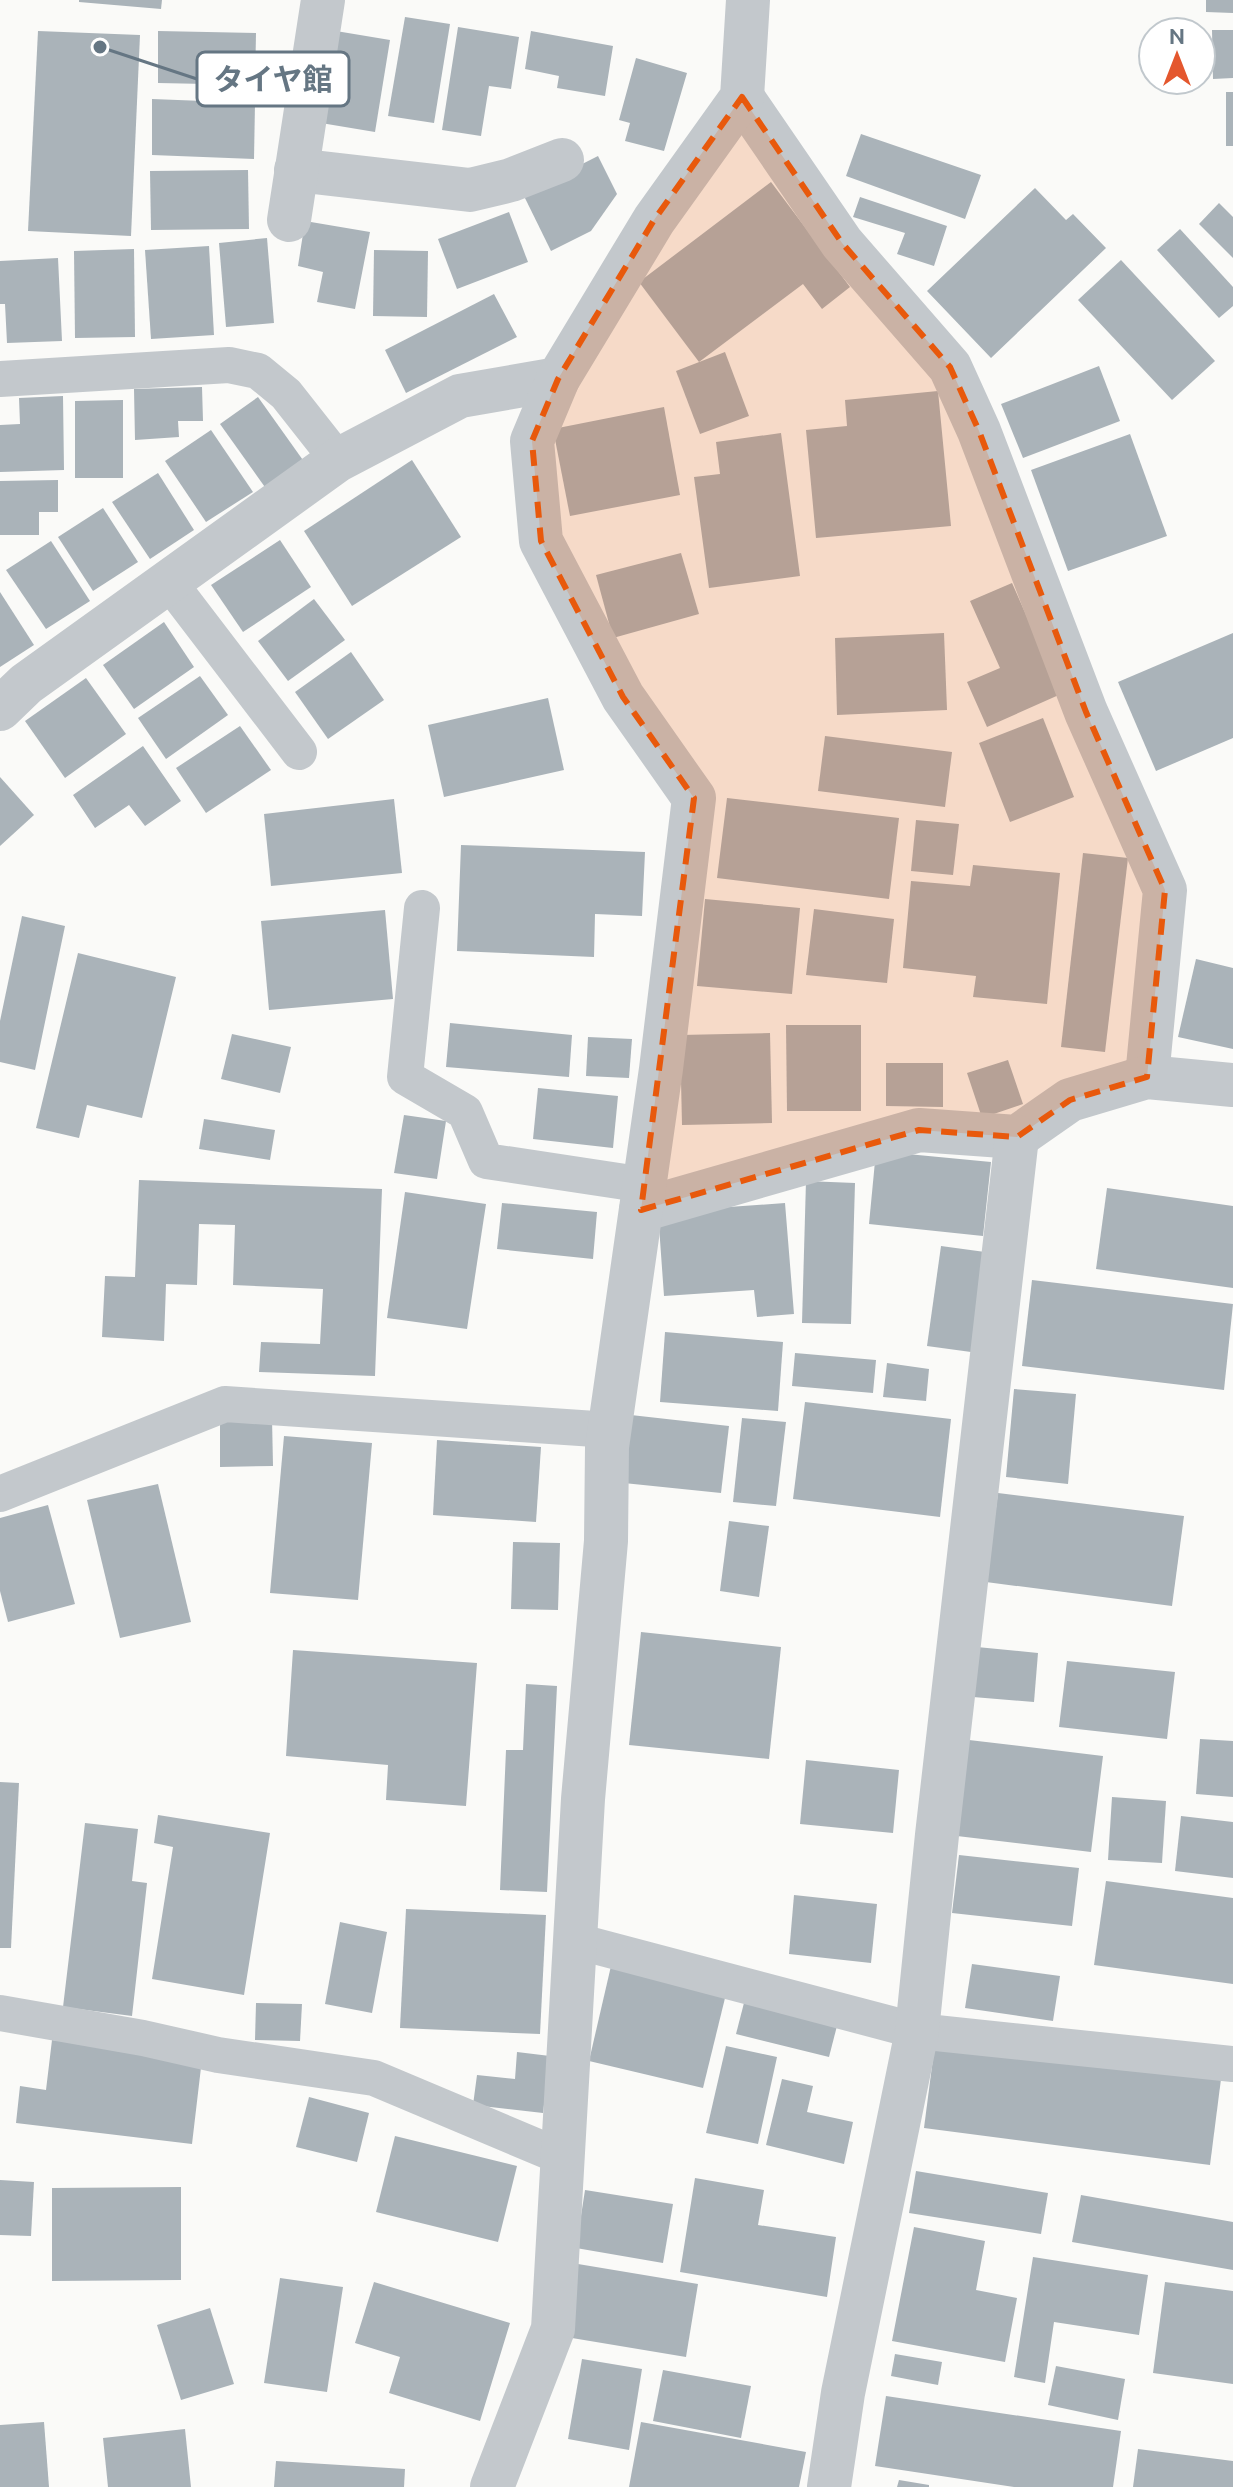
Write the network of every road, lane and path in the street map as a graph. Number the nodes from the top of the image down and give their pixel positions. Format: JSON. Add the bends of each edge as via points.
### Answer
{"nodes":[{"id":1,"x":323,"y":0,"type":"edge"},
{"id":2,"x":748,"y":0,"type":"edge"},
{"id":3,"x":742,"y":97,"type":"junction"},
{"id":4,"x":562,"y":160,"type":"dead end"},
{"id":5,"x":296,"y":170,"type":"junction"},
{"id":6,"x":289,"y":220,"type":"dead end"},
{"id":7,"x":0,"y":379,"type":"edge"},
{"id":8,"x":558,"y":379,"type":"junction"},
{"id":9,"x":338,"y":460,"type":"junction"},
{"id":10,"x":169,"y":582,"type":"junction"},
{"id":11,"x":0,"y":709,"type":"edge"},
{"id":12,"x":299,"y":752,"type":"dead end"},
{"id":13,"x":422,"y":908,"type":"dead end"},
{"id":14,"x":1147,"y":1077,"type":"junction"},
{"id":15,"x":1233,"y":1085,"type":"edge"},
{"id":16,"x":1017,"y":1137,"type":"junction"},
{"id":17,"x":643,"y":1198,"type":"junction"},
{"id":18,"x":610,"y":1430,"type":"junction"},
{"id":19,"x":0,"y":1494,"type":"edge"},
{"id":20,"x":576,"y":1941,"type":"junction"},
{"id":21,"x":0,"y":2013,"type":"edge"},
{"id":22,"x":917,"y":2031,"type":"junction"},
{"id":23,"x":1233,"y":2064,"type":"edge"},
{"id":24,"x":564,"y":2158,"type":"junction"},
{"id":25,"x":492,"y":2487,"type":"edge"},
{"id":26,"x":829,"y":2487,"type":"edge"}],
"edges":[{"from":1,"to":5,"type":"street"},
{"from":2,"to":3,"type":"street"},
{"from":3,"to":8,"type":"street","via":[[654,220]]},
{"from":3,"to":14,"type":"street","via":[[842,243],[950,367],[979,431],[1086,712],[1165,890]]},
{"from":4,"to":5,"type":"street","via":[[470,190]]},
{"from":5,"to":6,"type":"street"},
{"from":7,"to":9,"type":"lane","via":[[229,365],[258,371],[286,394]]},
{"from":8,"to":9,"type":"street","via":[[460,396]]},
{"from":8,"to":17,"type":"street","via":[[532,441],[541,541],[623,697],[694,798]]},
{"from":9,"to":10,"type":"street"},
{"from":10,"to":11,"type":"street","via":[[26,684]]},
{"from":10,"to":12,"type":"lane"},
{"from":13,"to":17,"type":"lane","via":[[405,1077],[465,1112],[486,1161]]},
{"from":14,"to":15,"type":"street"},
{"from":14,"to":16,"type":"street","via":[[1070,1100]]},
{"from":16,"to":17,"type":"street","via":[[919,1130]]},
{"from":16,"to":22,"type":"street"},
{"from":17,"to":18,"type":"street"},
{"from":18,"to":19,"type":"lane","via":[[225,1404]]},
{"from":18,"to":20,"type":"street"},
{"from":20,"to":22,"type":"lane"},
{"from":20,"to":24,"type":"street"},
{"from":21,"to":24,"type":"lane","via":[[218,2055],[374,2078]]},
{"from":22,"to":23,"type":"lane"},
{"from":22,"to":26,"type":"street","via":[[843,2393]]},
{"from":24,"to":25,"type":"street","via":[[553,2329]]}]}
